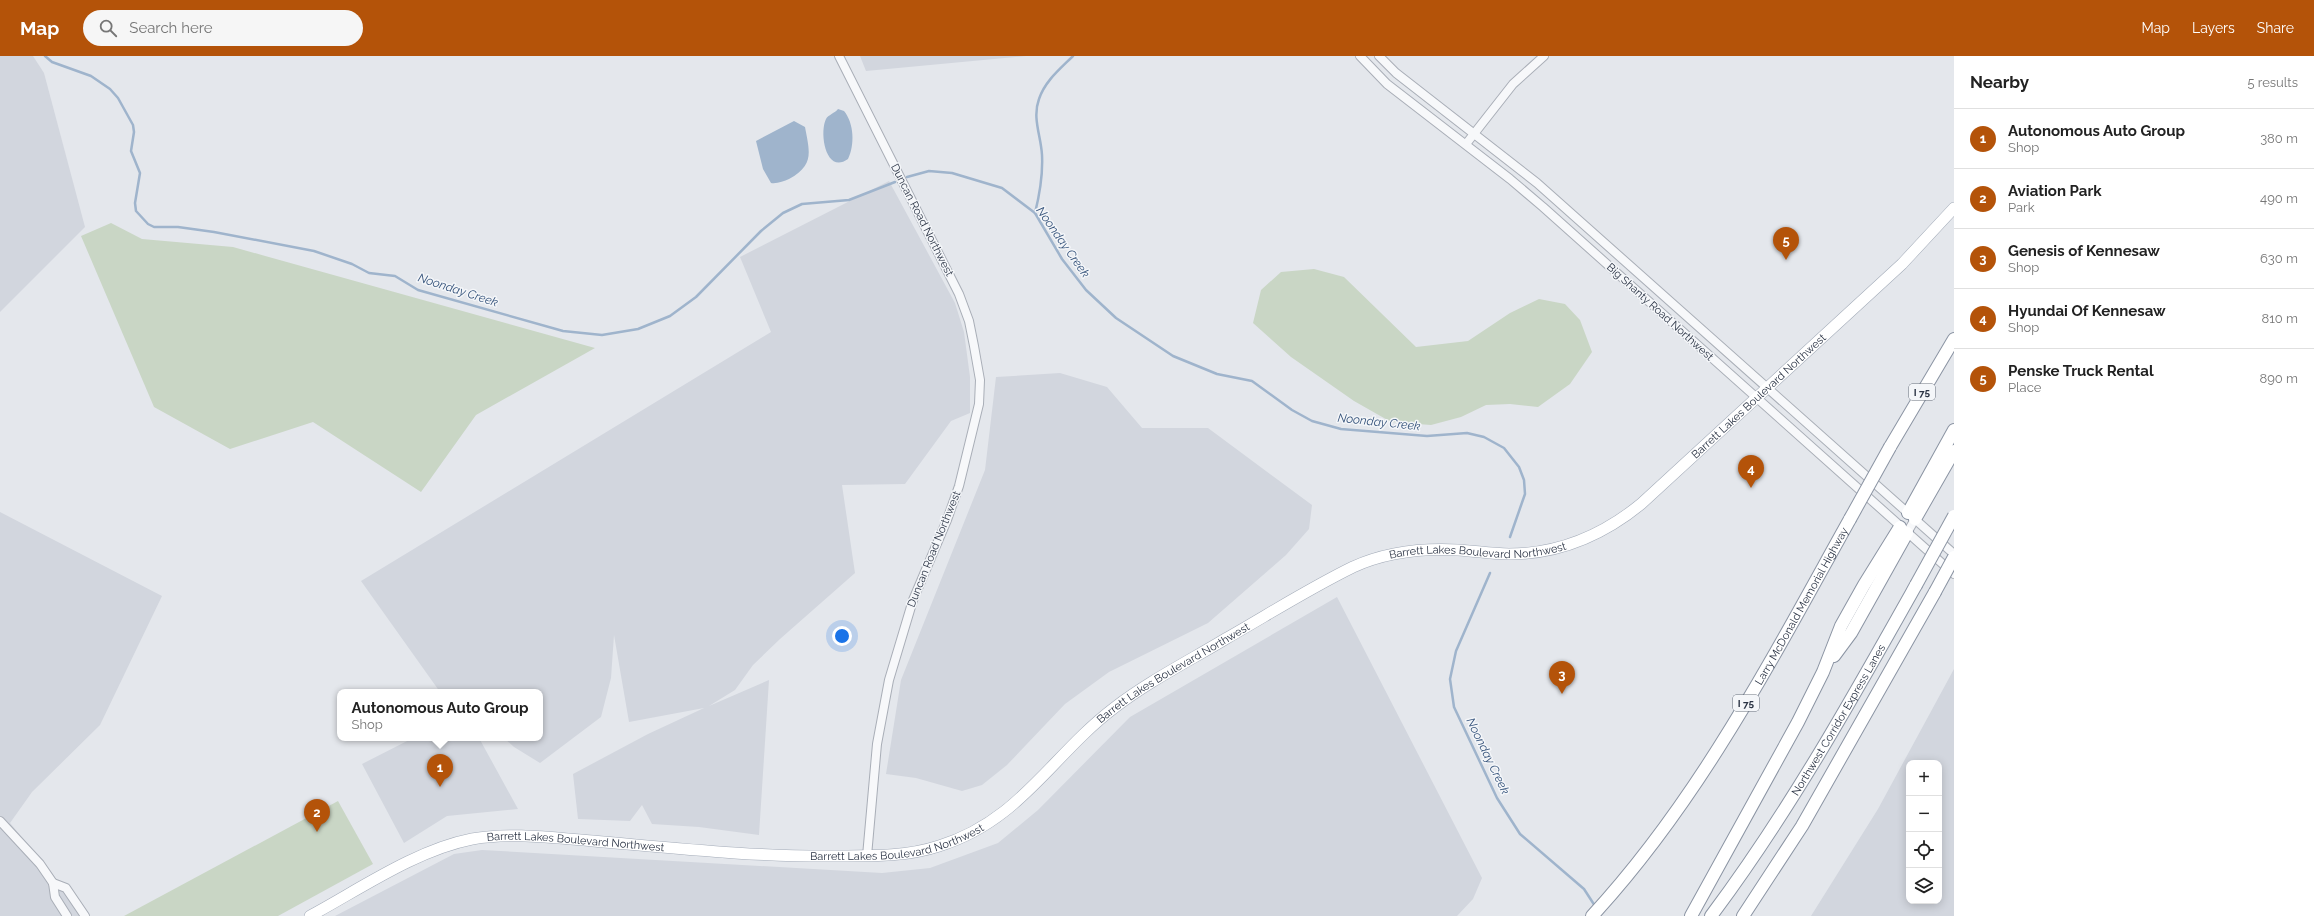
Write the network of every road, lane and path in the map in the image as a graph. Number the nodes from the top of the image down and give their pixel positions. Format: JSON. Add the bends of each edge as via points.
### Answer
{"nodes":[{"id":1,"x":839,"y":56,"type":"edge"},
{"id":2,"x":1360,"y":56,"type":"edge"},
{"id":3,"x":1379,"y":56,"type":"edge"},
{"id":4,"x":1544,"y":56,"type":"edge"},
{"id":5,"x":1474,"y":132,"type":"junction"},
{"id":6,"x":1466,"y":144,"type":"junction"},
{"id":7,"x":1954,"y":208,"type":"edge"},
{"id":8,"x":1954,"y":339,"type":"edge"},
{"id":9,"x":1767,"y":387,"type":"junction"},
{"id":10,"x":1756,"y":397,"type":"junction"},
{"id":11,"x":1954,"y":430,"type":"edge"},
{"id":12,"x":1954,"y":451,"type":"edge"},
{"id":13,"x":1912,"y":516,"type":"junction"},
{"id":14,"x":1954,"y":516,"type":"edge"},
{"id":15,"x":1904,"y":530,"type":"junction"},
{"id":16,"x":1954,"y":554,"type":"edge"},
{"id":17,"x":1954,"y":557,"type":"edge"},
{"id":18,"x":1954,"y":574,"type":"edge"},
{"id":19,"x":0,"y":821,"type":"edge"},
{"id":20,"x":868,"y":856,"type":"junction"},
{"id":21,"x":53,"y":883,"type":"junction"},
{"id":22,"x":67,"y":916,"type":"edge"},
{"id":23,"x":85,"y":916,"type":"edge"},
{"id":24,"x":310,"y":916,"type":"edge"},
{"id":25,"x":1592,"y":916,"type":"edge"},
{"id":26,"x":1691,"y":916,"type":"edge"},
{"id":27,"x":1711,"y":916,"type":"edge"},
{"id":28,"x":1743,"y":916,"type":"edge"}],
"edges":[{"from":1,"to":20,"type":"street","name":"Duncan Road Northwest","via":[[959,294],[969,321],[980,380],[979,404],[959,486],[913,600],[889,680],[877,744]]},
{"from":2,"to":6,"type":"street","name":"Big Shanty Road Northwest","via":[[1387,84]]},
{"from":3,"to":5,"type":"street","name":"Big Shanty Road Northwest","via":[[1396,73]]},
{"from":4,"to":5,"type":"street","via":[[1513,84]]},
{"from":5,"to":6,"type":"street"},
{"from":5,"to":9,"type":"street","name":"Big Shanty Road Northwest","via":[[1520,168]]},
{"from":6,"to":10,"type":"street","name":"Big Shanty Road Northwest","via":[[1510,179]]},
{"from":7,"to":9,"type":"main road","name":"Barrett Lakes Boulevard Northwest","via":[[1902,264]]},
{"from":8,"to":25,"type":"highway","name":"Larry McDonald Memorial Highway","number":"I 75","bridge":true,"via":[[1724,741],[1656,840]]},
{"from":9,"to":10,"type":"main road","name":"Barrett Lakes Boulevard Northwest"},
{"from":9,"to":13,"type":"street","name":"Big Shanty Road Northwest"},
{"from":10,"to":15,"type":"street","name":"Big Shanty Road Northwest"},
{"from":10,"to":20,"type":"main road","name":"Barrett Lakes Boulevard Northwest","via":[[1641,504],[1601,532],[1572,544],[1536,552],[1508,554],[1418,550],[1395,553],[1358,565],[1130,696],[1088,730],[1013,806],[982,828],[938,847],[904,854]]},
{"from":11,"to":13,"type":"highway"},
{"from":12,"to":13,"type":"highway"},
{"from":13,"to":15,"type":"street"},
{"from":13,"to":16,"type":"street","name":"Big Shanty Road Northwest"},
{"from":14,"to":27,"type":"highway","name":"Northwest Corridor Express Lanes","bridge":true,"via":[[1807,776],[1750,864]]},
{"from":15,"to":18,"type":"street","name":"Big Shanty Road Northwest"},
{"from":15,"to":26,"type":"highway","via":[[1851,633],[1823,672]]},
{"from":17,"to":28,"type":"highway","bridge":true,"via":[[1806,819]]},
{"from":19,"to":21,"type":"street","via":[[40,864]]},
{"from":20,"to":24,"type":"main road","name":"Barrett Lakes Boulevard Northwest","via":[[784,856],[537,836],[490,836],[453,844],[422,856]]},
{"from":21,"to":22,"type":"street","via":[[55,897]]},
{"from":21,"to":23,"type":"street","via":[[66,888]]}]}
